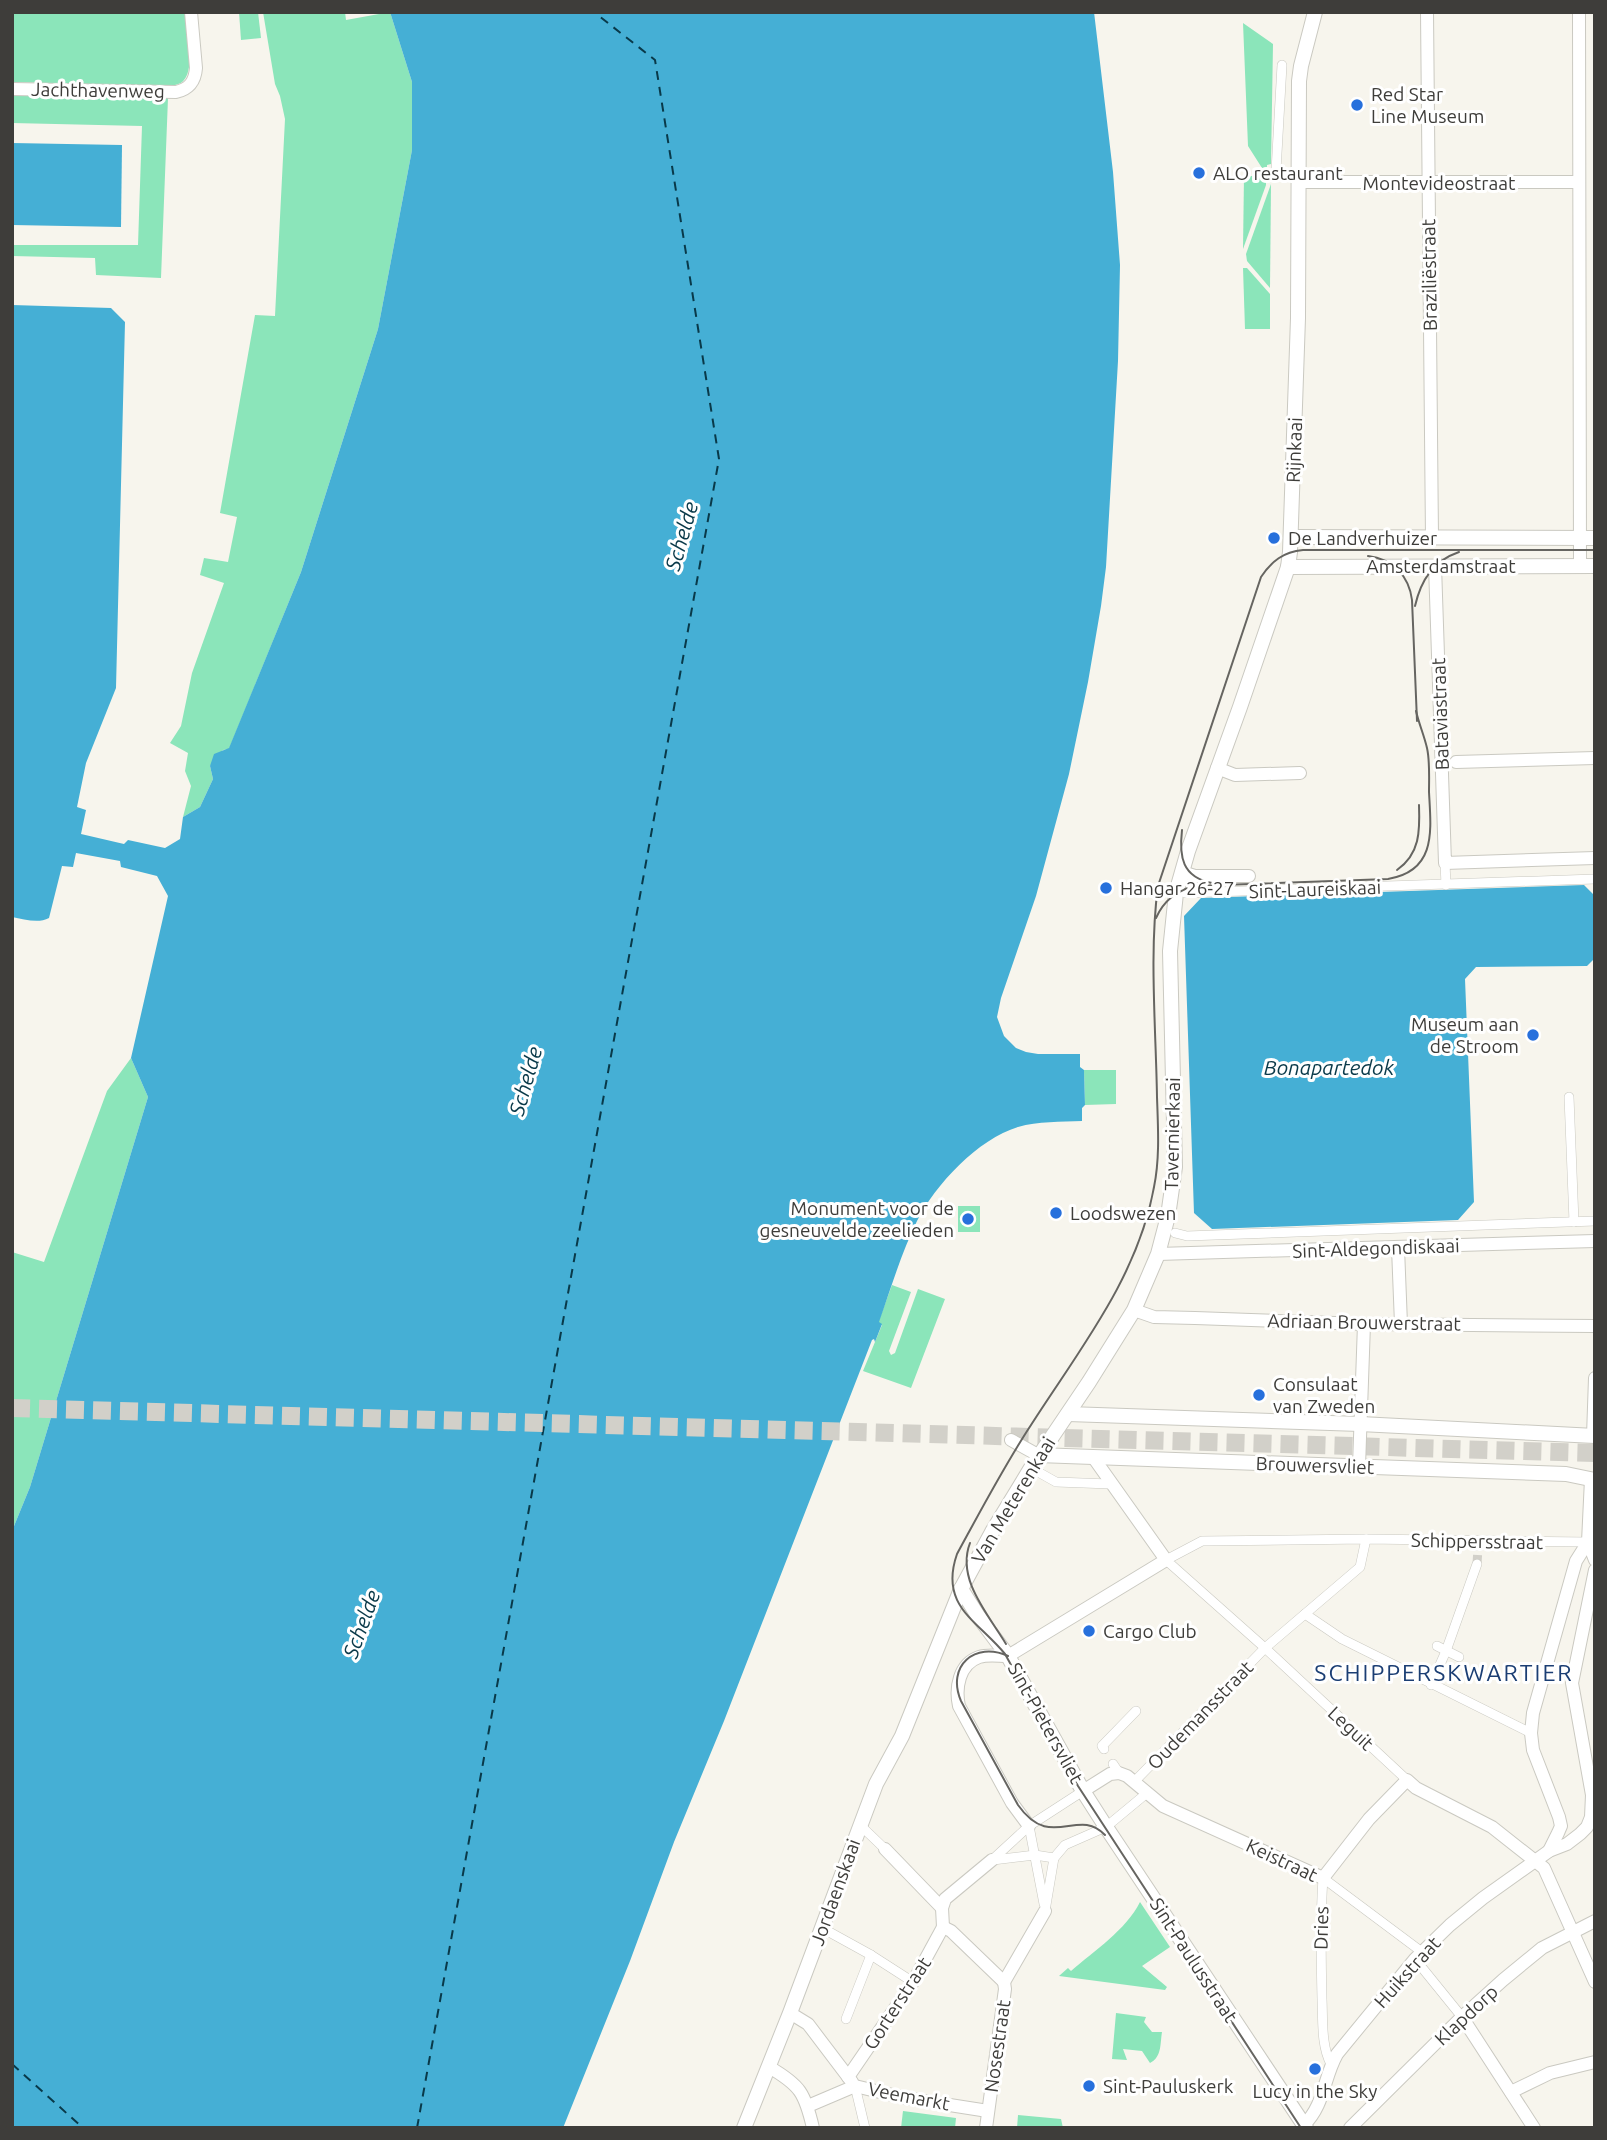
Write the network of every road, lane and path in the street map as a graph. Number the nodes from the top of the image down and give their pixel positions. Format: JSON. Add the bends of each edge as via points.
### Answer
{"nodes":[{"id":1,"x":191,"y":12,"type":"edge"},
{"id":2,"x":1315,"y":12,"type":"edge"},
{"id":3,"x":1427,"y":12,"type":"edge"},
{"id":4,"x":1579,"y":12,"type":"edge"},
{"id":5,"x":1282,"y":65,"type":"dead end"},
{"id":6,"x":12,"y":89,"type":"edge"},
{"id":7,"x":1276,"y":171,"type":"dead end"},
{"id":8,"x":1299,"y":182,"type":"junction"},
{"id":9,"x":1579,"y":182,"type":"junction"},
{"id":10,"x":1428,"y":183,"type":"junction"},
{"id":11,"x":1292,"y":537,"type":"junction"},
{"id":12,"x":1432,"y":538,"type":"junction"},
{"id":13,"x":1588,"y":539,"type":"edge"},
{"id":14,"x":1435,"y":566,"type":"junction"},
{"id":15,"x":1588,"y":566,"type":"edge"},
{"id":16,"x":1288,"y":567,"type":"junction"},
{"id":17,"x":1595,"y":758,"type":"edge"},
{"id":18,"x":1456,"y":762,"type":"dead end"},
{"id":19,"x":1217,"y":768,"type":"junction"},
{"id":20,"x":1300,"y":774,"type":"dead end"},
{"id":21,"x":1595,"y":858,"type":"edge"},
{"id":22,"x":1446,"y":863,"type":"junction"},
{"id":23,"x":1182,"y":872,"type":"junction"},
{"id":24,"x":1249,"y":876,"type":"dead end"},
{"id":25,"x":1595,"y":879,"type":"edge"},
{"id":26,"x":1446,"y":885,"type":"junction"},
{"id":27,"x":1185,"y":893,"type":"dead end"},
{"id":28,"x":1569,"y":1097,"type":"dead end"},
{"id":29,"x":1595,"y":1221,"type":"edge"},
{"id":30,"x":1574,"y":1222,"type":"junction"},
{"id":31,"x":1175,"y":1233,"type":"dead end"},
{"id":32,"x":1595,"y":1241,"type":"edge"},
{"id":33,"x":1398,"y":1248,"type":"junction"},
{"id":34,"x":1157,"y":1254,"type":"junction"},
{"id":35,"x":1134,"y":1310,"type":"junction"},
{"id":36,"x":1364,"y":1324,"type":"junction"},
{"id":37,"x":1401,"y":1324,"type":"junction"},
{"id":38,"x":1595,"y":1326,"type":"edge"},
{"id":39,"x":1595,"y":1378,"type":"edge"},
{"id":40,"x":1068,"y":1414,"type":"junction"},
{"id":41,"x":1360,"y":1424,"type":"junction"},
{"id":42,"x":1594,"y":1436,"type":"edge"},
{"id":43,"x":1011,"y":1440,"type":"dead end"},
{"id":44,"x":1093,"y":1457,"type":"junction"},
{"id":45,"x":1034,"y":1462,"type":"junction"},
{"id":46,"x":1359,"y":1466,"type":"junction"},
{"id":47,"x":1593,"y":1479,"type":"edge"},
{"id":48,"x":1110,"y":1484,"type":"junction"},
{"id":49,"x":1366,"y":1539,"type":"junction"},
{"id":50,"x":1588,"y":1542,"type":"junction"},
{"id":51,"x":1166,"y":1560,"type":"junction"},
{"id":52,"x":1595,"y":1560,"type":"edge"},
{"id":53,"x":1477,"y":1564,"type":"tunnel mouth"},
{"id":54,"x":1595,"y":1570,"type":"edge"},
{"id":55,"x":961,"y":1589,"type":"junction"},
{"id":56,"x":1305,"y":1614,"type":"junction"},
{"id":57,"x":1437,"y":1646,"type":"dead end"},
{"id":58,"x":1265,"y":1648,"type":"junction"},
{"id":59,"x":1446,"y":1651,"type":"junction"},
{"id":60,"x":1007,"y":1656,"type":"junction"},
{"id":61,"x":1459,"y":1657,"type":"dead end"},
{"id":62,"x":933,"y":1659,"type":"joint"},
{"id":63,"x":1431,"y":1685,"type":"junction"},
{"id":64,"x":1136,"y":1711,"type":"dead end"},
{"id":65,"x":1531,"y":1733,"type":"junction"},
{"id":66,"x":1104,"y":1749,"type":"dead end"},
{"id":67,"x":1591,"y":1766,"type":"edge"},
{"id":68,"x":1407,"y":1780,"type":"junction"},
{"id":69,"x":1135,"y":1782,"type":"junction"},
{"id":70,"x":1083,"y":1791,"type":"junction"},
{"id":71,"x":1147,"y":1793,"type":"junction"},
{"id":72,"x":860,"y":1825,"type":"junction"},
{"id":73,"x":1029,"y":1826,"type":"junction"},
{"id":74,"x":1106,"y":1827,"type":"junction"},
{"id":75,"x":1591,"y":1827,"type":"edge"},
{"id":76,"x":885,"y":1849,"type":"joint"},
{"id":77,"x":1549,"y":1852,"type":"junction"},
{"id":78,"x":1035,"y":1855,"type":"junction"},
{"id":79,"x":1054,"y":1858,"type":"junction"},
{"id":80,"x":992,"y":1860,"type":"junction"},
{"id":81,"x":1536,"y":1861,"type":"junction"},
{"id":82,"x":1323,"y":1878,"type":"junction"},
{"id":83,"x":942,"y":1908,"type":"junction"},
{"id":84,"x":1045,"y":1912,"type":"junction"},
{"id":85,"x":1595,"y":1921,"type":"edge"},
{"id":86,"x":943,"y":1927,"type":"junction"},
{"id":87,"x":822,"y":1928,"type":"junction"},
{"id":88,"x":1573,"y":1931,"type":"junction"},
{"id":89,"x":871,"y":1955,"type":"junction"},
{"id":90,"x":1419,"y":1955,"type":"junction"},
{"id":91,"x":914,"y":1982,"type":"junction"},
{"id":92,"x":1004,"y":1982,"type":"junction"},
{"id":93,"x":1595,"y":1982,"type":"edge"},
{"id":94,"x":790,"y":2013,"type":"junction"},
{"id":95,"x":1462,"y":2017,"type":"junction"},
{"id":96,"x":846,"y":2019,"type":"dead end"},
{"id":97,"x":1595,"y":2062,"type":"edge"},
{"id":98,"x":1331,"y":2064,"type":"junction"},
{"id":99,"x":769,"y":2067,"type":"junction"},
{"id":100,"x":851,"y":2081,"type":"junction"},
{"id":101,"x":1511,"y":2092,"type":"junction"},
{"id":102,"x":808,"y":2106,"type":"junction"},
{"id":103,"x":988,"y":2111,"type":"junction"},
{"id":104,"x":1305,"y":2126,"type":"edge"},
{"id":105,"x":744,"y":2128,"type":"edge"},
{"id":106,"x":813,"y":2128,"type":"edge"},
{"id":107,"x":865,"y":2128,"type":"edge"},
{"id":108,"x":986,"y":2128,"type":"edge"},
{"id":109,"x":1350,"y":2128,"type":"edge"},
{"id":110,"x":1534,"y":2128,"type":"edge"}],
"edges":[{"from":1,"to":6,"type":"street","name":"Jachthavenweg","via":[[196,68],[185,90]]},
{"from":2,"to":8,"type":"street","name":"Rijnkaai","via":[[1300,74]]},
{"from":3,"to":10,"type":"street","name":"Braziliëstraat"},
{"from":4,"to":9,"type":"street"},
{"from":5,"to":7,"type":"street"},
{"from":8,"to":10,"type":"street","name":"Montevideostraat"},
{"from":8,"to":11,"type":"street","name":"Rijnkaai"},
{"from":9,"to":10,"type":"street","name":"Montevideostraat"},
{"from":9,"to":13,"type":"street"},
{"from":10,"to":12,"type":"street","name":"Braziliëstraat"},
{"from":11,"to":12,"type":"street","name":"Amsterdamstraat"},
{"from":11,"to":16,"type":"street","name":"Rijnkaai"},
{"from":12,"to":13,"type":"street","name":"Amsterdamstraat"},
{"from":13,"to":15,"type":"street"},
{"from":14,"to":15,"type":"street","name":"Amsterdamstraat"},
{"from":14,"to":16,"type":"street","name":"Amsterdamstraat"},
{"from":14,"to":22,"type":"street","name":"Bataviastraat"},
{"from":16,"to":19,"type":"street","name":"Rijnkaai"},
{"from":17,"to":18,"type":"street"},
{"from":19,"to":20,"type":"street","via":[[1235,775]]},
{"from":19,"to":23,"type":"street","name":"Rijnkaai"},
{"from":21,"to":22,"type":"street"},
{"from":22,"to":26,"type":"street"},
{"from":23,"to":24,"type":"street","name":"Sint-Laureiskaai","via":[[1207,877]]},
{"from":23,"to":34,"type":"street","name":"Tavernierkaai","via":[[1170,951],[1175,1167]]},
{"from":25,"to":26,"type":"street","name":"Sint-Laureiskaai"},
{"from":26,"to":27,"type":"street","name":"Sint-Laureiskaai"},
{"from":28,"to":30,"type":"street"},
{"from":29,"to":30,"type":"street","name":"Sint-Aldegondiskaai"},
{"from":30,"to":31,"type":"street","name":"Sint-Aldegondiskaai"},
{"from":32,"to":33,"type":"street","name":"Sint-Aldegondiskaai"},
{"from":33,"to":34,"type":"street","name":"Sint-Aldegondiskaai"},
{"from":33,"to":37,"type":"street"},
{"from":34,"to":35,"type":"street","name":"Tavernierkaai"},
{"from":35,"to":36,"type":"street","name":"Adriaan Brouwerstraat","via":[[1154,1317]]},
{"from":35,"to":40,"type":"street","name":"Tavernierkaai"},
{"from":36,"to":37,"type":"street","name":"Adriaan Brouwerstraat"},
{"from":36,"to":41,"type":"street"},
{"from":37,"to":38,"type":"street","name":"Adriaan Brouwerstraat"},
{"from":39,"to":42,"type":"street"},
{"from":40,"to":41,"type":"street"},
{"from":40,"to":45,"type":"street","name":"Van Meterenkaai"},
{"from":41,"to":42,"type":"street"},
{"from":41,"to":46,"type":"street"},
{"from":43,"to":45,"type":"street"},
{"from":44,"to":45,"type":"street","name":"Brouwersvliet"},
{"from":44,"to":46,"type":"street","name":"Brouwersvliet"},
{"from":44,"to":48,"type":"street"},
{"from":45,"to":48,"type":"street","via":[[1056,1482]]},
{"from":45,"to":55,"type":"street","name":"Van Meterenkaai"},
{"from":46,"to":47,"type":"street","name":"Brouwersvliet"},
{"from":47,"to":50,"type":"street"},
{"from":48,"to":51,"type":"street"},
{"from":49,"to":50,"type":"street","name":"Schippersstraat"},
{"from":49,"to":51,"type":"street","name":"Schippersstraat","via":[[1202,1541]]},
{"from":49,"to":56,"type":"street","name":"Oudemansstraat","via":[[1360,1567]]},
{"from":50,"to":52,"type":"street"},
{"from":50,"to":65,"type":"street","via":[[1576,1560]]},
{"from":51,"to":58,"type":"street","name":"Leguit"},
{"from":51,"to":60,"type":"street"},
{"from":53,"to":59,"type":"street"},
{"from":54,"to":67,"type":"street","via":[[1572,1679]]},
{"from":55,"to":60,"type":"street","name":"Sint-Pietersvliet"},
{"from":55,"to":62,"type":"street","name":"Van Meterenkaai"},
{"from":56,"to":58,"type":"street","name":"Oudemansstraat"},
{"from":56,"to":63,"type":"street","via":[[1342,1639]]},
{"from":57,"to":59,"type":"street"},
{"from":58,"to":68,"type":"street","name":"Leguit"},
{"from":58,"to":69,"type":"street","name":"Oudemansstraat"},
{"from":59,"to":61,"type":"street"},
{"from":59,"to":63,"type":"street"},
{"from":60,"to":70,"type":"street","name":"Sint-Pietersvliet"},
{"from":60,"to":73,"type":"street","name":"Sint-Pietersvliet","via":[[983,1656],[967,1664],[959,1681],[958,1700],[1012,1803]]},
{"from":62,"to":72,"type":"street","name":"Jordaenskaai"},
{"from":63,"to":65,"type":"street"},
{"from":64,"to":66,"type":"street"},
{"from":65,"to":77,"type":"street","via":[[1559,1817]]},
{"from":67,"to":75,"type":"street"},
{"from":68,"to":81,"type":"street","via":[[1492,1827]]},
{"from":68,"to":82,"type":"street","name":"Dries"},
{"from":69,"to":70,"type":"street","name":"Keistraat","via":[[1116,1768]]},
{"from":69,"to":71,"type":"street","name":"Keistraat"},
{"from":70,"to":73,"type":"street"},
{"from":70,"to":74,"type":"street","name":"Sint-Paulusstraat"},
{"from":71,"to":74,"type":"street"},
{"from":71,"to":82,"type":"street","name":"Keistraat","via":[[1163,1806]]},
{"from":72,"to":76,"type":"street"},
{"from":72,"to":87,"type":"street","name":"Jordaenskaai"},
{"from":73,"to":78,"type":"street"},
{"from":73,"to":80,"type":"street"},
{"from":74,"to":79,"type":"street","via":[[1065,1845]]},
{"from":74,"to":104,"type":"street","name":"Sint-Paulusstraat"},
{"from":75,"to":77,"type":"street","name":"Huikstraat"},
{"from":76,"to":83,"type":"street"},
{"from":77,"to":81,"type":"street","name":"Huikstraat"},
{"from":78,"to":79,"type":"street"},
{"from":78,"to":80,"type":"street"},
{"from":78,"to":84,"type":"street"},
{"from":79,"to":84,"type":"street"},
{"from":80,"to":83,"type":"street","via":[[945,1899]]},
{"from":81,"to":88,"type":"street","via":[[1544,1868]]},
{"from":81,"to":90,"type":"street","name":"Huikstraat","via":[[1483,1898]]},
{"from":82,"to":90,"type":"street","name":"Keistraat"},
{"from":82,"to":98,"type":"street","name":"Dries","via":[[1323,2021]]},
{"from":83,"to":86,"type":"street"},
{"from":84,"to":92,"type":"street"},
{"from":85,"to":88,"type":"street","name":"Klapdorp"},
{"from":86,"to":91,"type":"street","name":"Gorterstraat"},
{"from":86,"to":92,"type":"street"},
{"from":87,"to":89,"type":"street"},
{"from":87,"to":94,"type":"street","name":"Jordaenskaai"},
{"from":88,"to":93,"type":"street"},
{"from":88,"to":95,"type":"street","name":"Klapdorp","via":[[1542,1948]]},
{"from":89,"to":91,"type":"street"},
{"from":89,"to":96,"type":"street"},
{"from":90,"to":95,"type":"street","name":"Keistraat"},
{"from":90,"to":98,"type":"street","name":"Huikstraat"},
{"from":91,"to":100,"type":"street","name":"Gorterstraat"},
{"from":92,"to":103,"type":"street","name":"Nosestraat"},
{"from":94,"to":99,"type":"street","name":"Jordaenskaai"},
{"from":94,"to":100,"type":"street","via":[[808,2024]]},
{"from":95,"to":101,"type":"street"},
{"from":95,"to":109,"type":"street","name":"Klapdorp"},
{"from":97,"to":101,"type":"street","via":[[1550,2073]]},
{"from":98,"to":104,"type":"street","name":"Huikstraat","via":[[1317,2110]]},
{"from":99,"to":102,"type":"street","via":[[790,2079]]},
{"from":99,"to":105,"type":"street","name":"Jordaenskaai"},
{"from":100,"to":102,"type":"street"},
{"from":100,"to":103,"type":"street","name":"Veemarkt","via":[[905,2098]]},
{"from":100,"to":107,"type":"street","name":"Veemarkt"},
{"from":101,"to":110,"type":"street"},
{"from":102,"to":106,"type":"street"},
{"from":103,"to":108,"type":"street"}]}
